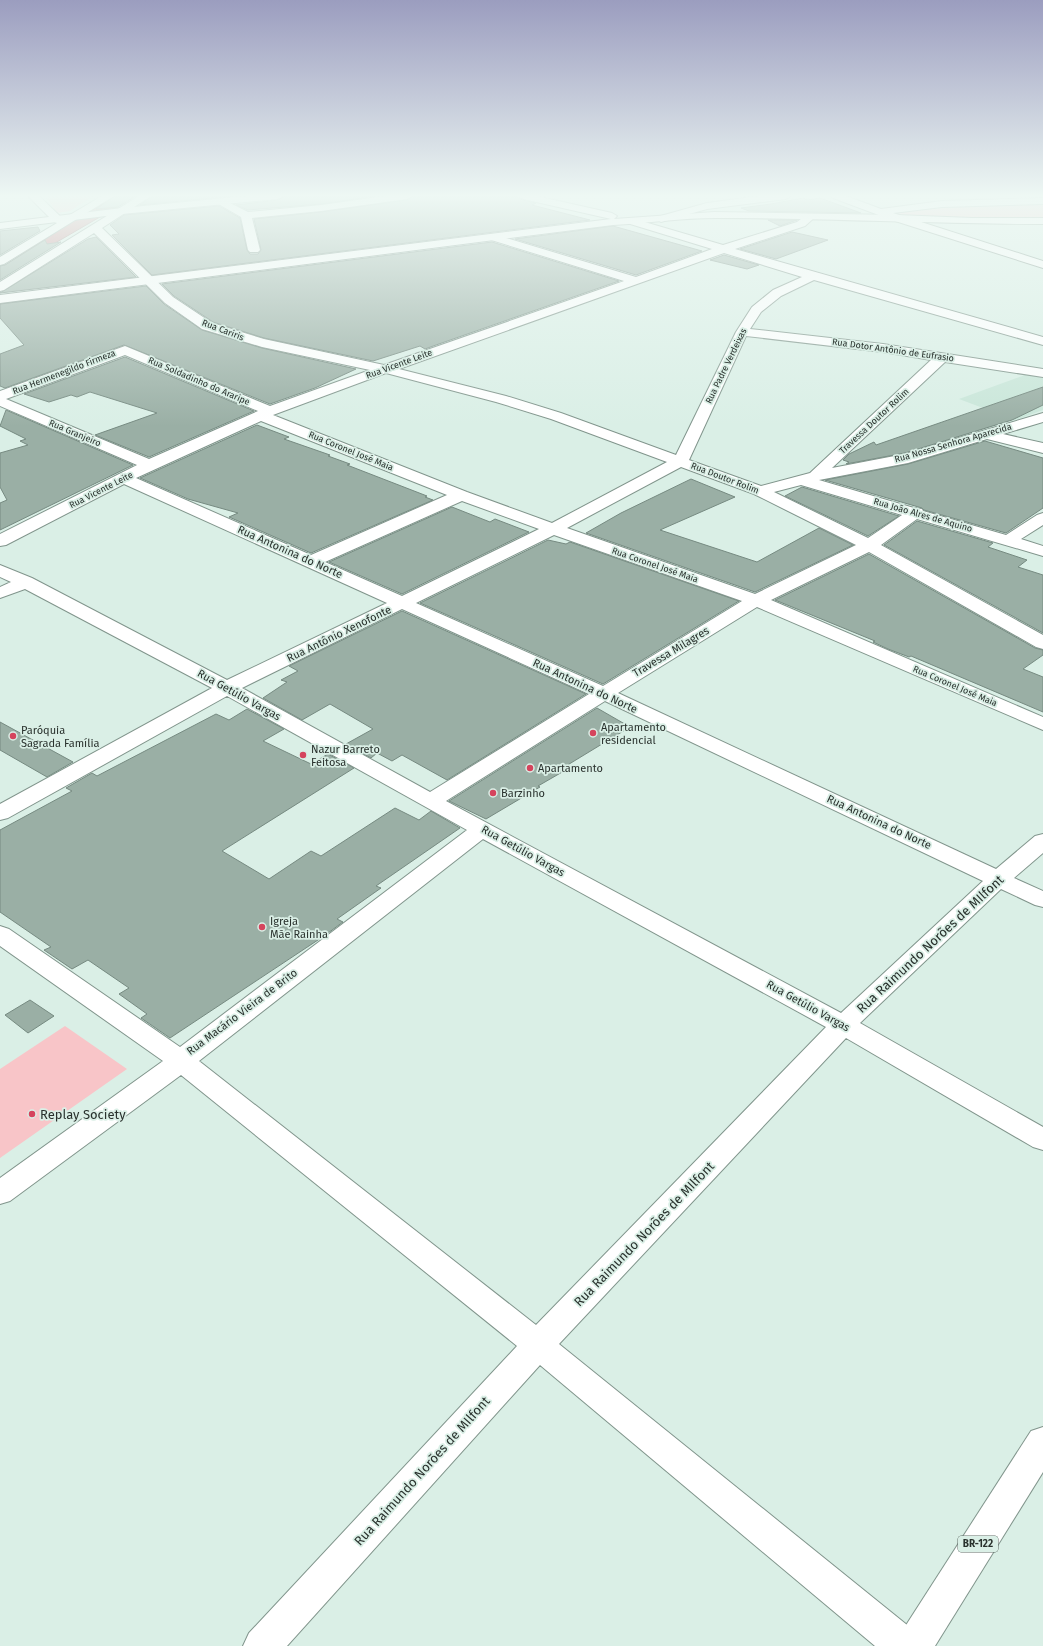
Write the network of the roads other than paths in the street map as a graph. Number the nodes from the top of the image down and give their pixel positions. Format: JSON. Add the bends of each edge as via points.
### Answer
{"nodes":[{"id":1,"x":22,"y":273,"type":"edge"},
{"id":2,"x":142,"y":273,"type":"edge"},
{"id":3,"x":206,"y":273,"type":"edge"},
{"id":4,"x":609,"y":273,"type":"edge"},
{"id":5,"x":659,"y":273,"type":"edge"},
{"id":6,"x":802,"y":273,"type":"edge"},
{"id":7,"x":813,"y":276,"type":"junction"},
{"id":8,"x":149,"y":280,"type":"junction"},
{"id":9,"x":636,"y":281,"type":"junction"},
{"id":10,"x":0,"y":287,"type":"edge"},
{"id":11,"x":0,"y":299,"type":"edge"},
{"id":12,"x":742,"y":332,"type":"junction"},
{"id":13,"x":1043,"y":341,"type":"edge"},
{"id":14,"x":128,"y":350,"type":"joint"},
{"id":15,"x":942,"y":357,"type":"junction"},
{"id":16,"x":385,"y":369,"type":"junction"},
{"id":17,"x":1043,"y":374,"type":"edge"},
{"id":18,"x":0,"y":396,"type":"edge"},
{"id":19,"x":0,"y":401,"type":"edge"},
{"id":20,"x":266,"y":414,"type":"junction"},
{"id":21,"x":1043,"y":417,"type":"edge"},
{"id":22,"x":986,"y":434,"type":"junction"},
{"id":23,"x":1043,"y":448,"type":"edge"},
{"id":24,"x":681,"y":462,"type":"junction"},
{"id":25,"x":149,"y":465,"type":"junction"},
{"id":26,"x":124,"y":478,"type":"junction"},
{"id":27,"x":809,"y":478,"type":"junction"},
{"id":28,"x":760,"y":491,"type":"junction"},
{"id":29,"x":461,"y":495,"type":"junction"},
{"id":30,"x":916,"y":512,"type":"junction"},
{"id":31,"x":1043,"y":518,"type":"edge"},
{"id":32,"x":553,"y":529,"type":"junction"},
{"id":33,"x":1009,"y":540,"type":"junction"},
{"id":34,"x":0,"y":541,"type":"edge"},
{"id":35,"x":869,"y":545,"type":"junction"},
{"id":36,"x":1043,"y":551,"type":"edge"},
{"id":37,"x":310,"y":562,"type":"junction"},
{"id":38,"x":0,"y":570,"type":"edge"},
{"id":39,"x":26,"y":582,"type":"junction"},
{"id":40,"x":0,"y":593,"type":"edge"},
{"id":41,"x":756,"y":600,"type":"junction"},
{"id":42,"x":402,"y":602,"type":"junction"},
{"id":43,"x":1043,"y":643,"type":"edge"},
{"id":44,"x":227,"y":688,"type":"junction"},
{"id":45,"x":603,"y":694,"type":"junction"},
{"id":46,"x":1043,"y":724,"type":"edge"},
{"id":47,"x":431,"y":801,"type":"junction"},
{"id":48,"x":0,"y":812,"type":"edge"},
{"id":49,"x":482,"y":829,"type":"junction"},
{"id":50,"x":1043,"y":841,"type":"edge"},
{"id":51,"x":1000,"y":878,"type":"junction"},
{"id":52,"x":1043,"y":900,"type":"edge"},
{"id":53,"x":0,"y":934,"type":"edge"},
{"id":54,"x":843,"y":1025,"type":"junction"},
{"id":55,"x":180,"y":1060,"type":"junction"},
{"id":56,"x":1043,"y":1140,"type":"edge"},
{"id":57,"x":0,"y":1193,"type":"edge"},
{"id":58,"x":538,"y":1345,"type":"junction"},
{"id":59,"x":1043,"y":1442,"type":"edge"},
{"id":60,"x":262,"y":1646,"type":"edge"},
{"id":61,"x":904,"y":1646,"type":"edge"},
{"id":62,"x":914,"y":1646,"type":"edge"}],
"edges":[{"from":1,"to":10,"type":"main road"},
{"from":2,"to":8,"type":"main road","name":"Rua Cariris"},
{"from":3,"to":8,"type":"main road"},
{"from":4,"to":9,"type":"main road"},
{"from":5,"to":9,"type":"main road","name":"Rua Vicente Leite"},
{"from":6,"to":7,"type":"main road"},
{"from":7,"to":12,"type":"main road","name":"Rua Padre Verdeixas","via":[[777,293],[764,303],[756,310]]},
{"from":7,"to":13,"type":"main road"},
{"from":8,"to":11,"type":"main road"},
{"from":8,"to":16,"type":"main road","name":"Rua Cariris","via":[[169,300],[207,326],[284,349]]},
{"from":9,"to":16,"type":"main road","name":"Rua Vicente Leite"},
{"from":12,"to":15,"type":"main road","name":"Rua Dotor Antônio de Eufrasio"},
{"from":12,"to":24,"type":"main road","name":"Rua Padre Verdeixas"},
{"from":14,"to":18,"type":"main road","name":"Rua Hermenegildo Firmeza","via":[[119,351]]},
{"from":14,"to":20,"type":"main road","name":"Rua Soldadinho do Araripe"},
{"from":15,"to":17,"type":"main road","name":"Rua Dotor Antônio de Eufrasio"},
{"from":15,"to":27,"type":"main road","name":"Travessa Doutor Rolim"},
{"from":16,"to":20,"type":"main road","name":"Rua Vicente Leite"},
{"from":16,"to":24,"type":"main road","name":"Rua Doutor Rolim","via":[[529,407]]},
{"from":19,"to":25,"type":"main road","name":"Rua Granjeiro"},
{"from":20,"to":25,"type":"main road","name":"Rua Vicente Leite"},
{"from":20,"to":29,"type":"main road","name":"Rua Coronel José Maia"},
{"from":21,"to":22,"type":"main road","name":"Rua Nossa Senhora Aparecida"},
{"from":22,"to":23,"type":"main road"},
{"from":22,"to":27,"type":"main road","name":"Rua Nossa Senhora Aparecida","via":[[908,458]]},
{"from":24,"to":28,"type":"main road","name":"Rua Doutor Rolim"},
{"from":24,"to":32,"type":"main road","name":"Rua Antônio Xenofonte"},
{"from":25,"to":26,"type":"main road","name":"Rua Vicente Leite"},
{"from":26,"to":34,"type":"main road","name":"Rua Vicente Leite"},
{"from":26,"to":37,"type":"main road","name":"Rua Antonina do Norte"},
{"from":27,"to":28,"type":"main road","name":"Rua Nossa Senhora Aparecida"},
{"from":27,"to":30,"type":"main road","name":"Rua João Alres de Aquino"},
{"from":28,"to":35,"type":"main road","name":"Rua Doutor Rolim"},
{"from":29,"to":32,"type":"main road","name":"Rua Coronel José Maia"},
{"from":29,"to":37,"type":"main road"},
{"from":30,"to":33,"type":"main road","name":"Rua João Alres de Aquino"},
{"from":30,"to":35,"type":"main road","name":"Travessa Milagres"},
{"from":31,"to":33,"type":"main road"},
{"from":32,"to":41,"type":"main road","name":"Rua Coronel José Maia"},
{"from":32,"to":42,"type":"main road","name":"Rua Antônio Xenofonte"},
{"from":33,"to":36,"type":"main road","name":"Rua João Alres de Aquino"},
{"from":35,"to":41,"type":"main road","name":"Travessa Milagres"},
{"from":35,"to":43,"type":"main road","name":"Rua Doutor Rolim"},
{"from":37,"to":42,"type":"main road","name":"Rua Antonina do Norte"},
{"from":38,"to":39,"type":"main road","name":"Rua Getúlio Vargas"},
{"from":39,"to":40,"type":"main road"},
{"from":39,"to":44,"type":"main road","name":"Rua Getúlio Vargas"},
{"from":41,"to":45,"type":"main road","name":"Travessa Milagres"},
{"from":41,"to":46,"type":"main road","name":"Rua Coronel José Maia"},
{"from":42,"to":44,"type":"main road","name":"Rua Antônio Xenofonte"},
{"from":42,"to":45,"type":"main road","name":"Rua Antonina do Norte"},
{"from":44,"to":47,"type":"main road","name":"Rua Getúlio Vargas"},
{"from":44,"to":48,"type":"main road","name":"Rua Antônio Xenofonte"},
{"from":45,"to":47,"type":"main road","name":"Travessa Milagres"},
{"from":45,"to":51,"type":"main road","name":"Rua Antonina do Norte"},
{"from":47,"to":49,"type":"main road","name":"Rua Getúlio Vargas"},
{"from":49,"to":54,"type":"main road","name":"Rua Getúlio Vargas"},
{"from":49,"to":55,"type":"main road","name":"Rua Macário Vieira de Brito"},
{"from":50,"to":51,"type":"main road","name":"Rua Raimundo Norões de MIlfont"},
{"from":51,"to":52,"type":"main road","name":"Rua Antonina do Norte"},
{"from":51,"to":54,"type":"main road","name":"Rua Raimundo Norões de MIlfont"},
{"from":53,"to":55,"type":"main road"},
{"from":54,"to":56,"type":"main road","name":"Rua Getúlio Vargas"},
{"from":54,"to":58,"type":"main road","name":"Rua Raimundo Norões de MIlfont"},
{"from":55,"to":57,"type":"main road","name":"Rua Macário Vieira de Brito","via":[[135,1096]]},
{"from":55,"to":58,"type":"main road"},
{"from":58,"to":60,"type":"main road","name":"Rua Raimundo Norões de MIlfont"},
{"from":58,"to":61,"type":"main road"},
{"from":59,"to":62,"type":"main road","number":"BR-122"}]}
